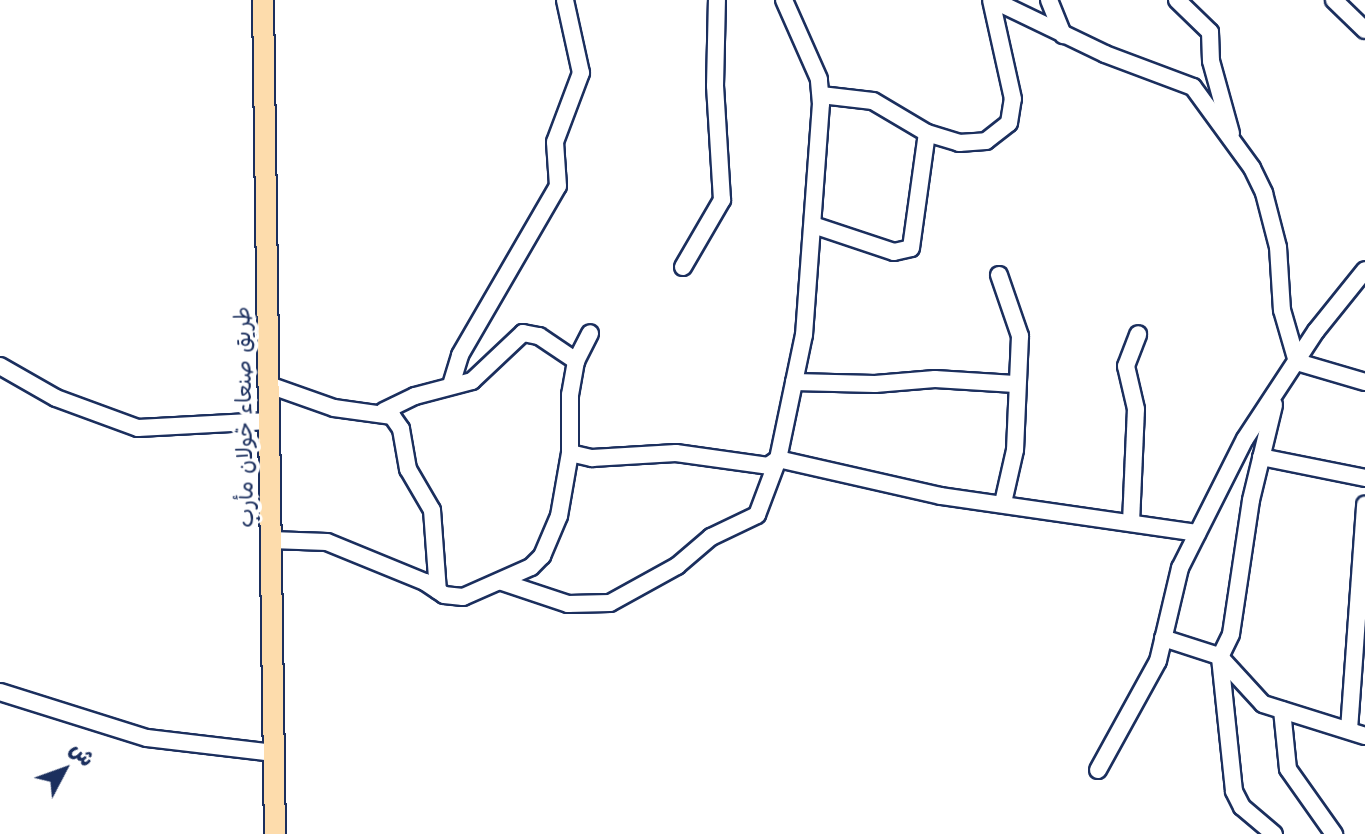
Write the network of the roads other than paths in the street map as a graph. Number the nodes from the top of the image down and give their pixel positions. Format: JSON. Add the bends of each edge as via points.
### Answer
{"nodes":[{"id":1,"x":263,"y":0,"type":"edge"},
{"id":2,"x":565,"y":0,"type":"edge"},
{"id":3,"x":717,"y":0,"type":"edge"},
{"id":4,"x":784,"y":0,"type":"edge"},
{"id":5,"x":1049,"y":0,"type":"edge"},
{"id":6,"x":1177,"y":0,"type":"edge"},
{"id":7,"x":1334,"y":0,"type":"edge"},
{"id":8,"x":998,"y":1,"type":"edge"},
{"id":9,"x":1365,"y":30,"type":"edge"},
{"id":10,"x":1063,"y":35,"type":"junction"},
{"id":11,"x":821,"y":95,"type":"junction"},
{"id":12,"x":927,"y":133,"type":"junction"},
{"id":13,"x":1232,"y":139,"type":"junction"},
{"id":14,"x":813,"y":225,"type":"junction"},
{"id":15,"x":683,"y":267,"type":"dead end"},
{"id":16,"x":1365,"y":270,"type":"edge"},
{"id":17,"x":999,"y":275,"type":"dead end"},
{"id":18,"x":590,"y":333,"type":"dead end"},
{"id":19,"x":1138,"y":334,"type":"dead end"},
{"id":20,"x":576,"y":361,"type":"junction"},
{"id":21,"x":1297,"y":362,"type":"junction"},
{"id":22,"x":0,"y":366,"type":"edge"},
{"id":23,"x":794,"y":382,"type":"junction"},
{"id":24,"x":1365,"y":382,"type":"edge"},
{"id":25,"x":1015,"y":384,"type":"junction"},
{"id":26,"x":269,"y":385,"type":"junction"},
{"id":27,"x":451,"y":385,"type":"junction"},
{"id":28,"x":1275,"y":399,"type":"junction"},
{"id":29,"x":384,"y":411,"type":"junction"},
{"id":30,"x":269,"y":421,"type":"junction"},
{"id":31,"x":570,"y":453,"type":"junction"},
{"id":32,"x":1261,"y":457,"type":"junction"},
{"id":33,"x":778,"y":459,"type":"junction"},
{"id":34,"x":1365,"y":478,"type":"edge"},
{"id":35,"x":1003,"y":503,"type":"junction"},
{"id":36,"x":1365,"y":505,"type":"edge"},
{"id":37,"x":1131,"y":523,"type":"junction"},
{"id":38,"x":1197,"y":533,"type":"junction"},
{"id":39,"x":271,"y":540,"type":"junction"},
{"id":40,"x":502,"y":582,"type":"junction"},
{"id":41,"x":1362,"y":586,"type":"edge"},
{"id":42,"x":438,"y":591,"type":"junction"},
{"id":43,"x":1163,"y":638,"type":"junction"},
{"id":44,"x":1220,"y":657,"type":"junction"},
{"id":45,"x":0,"y":692,"type":"edge"},
{"id":46,"x":1282,"y":710,"type":"junction"},
{"id":47,"x":1349,"y":730,"type":"junction"},
{"id":48,"x":1365,"y":736,"type":"edge"},
{"id":49,"x":274,"y":753,"type":"junction"},
{"id":50,"x":1098,"y":770,"type":"dead end"},
{"id":51,"x":1330,"y":832,"type":"edge"},
{"id":52,"x":275,"y":834,"type":"edge"},
{"id":53,"x":1274,"y":834,"type":"edge"}],
"edges":[{"from":1,"to":26,"type":"main road","name":"طريق صنعاء خولان مأرب"},
{"from":2,"to":27,"type":"street","via":[[581,73],[555,142],[558,186],[460,355]]},
{"from":3,"to":15,"type":"street","via":[[715,86],[722,200]]},
{"from":4,"to":11,"type":"street","via":[[811,57]]},
{"from":5,"to":10,"type":"street"},
{"from":6,"to":13,"type":"street","via":[[1210,32],[1211,61]]},
{"from":7,"to":9,"type":"street"},
{"from":8,"to":10,"type":"street"},
{"from":8,"to":12,"type":"street","via":[[1013,99],[1009,123],[986,141],[959,143]]},
{"from":10,"to":13,"type":"street","via":[[1185,82]]},
{"from":11,"to":12,"type":"street","via":[[873,101]]},
{"from":11,"to":14,"type":"street"},
{"from":12,"to":14,"type":"street","via":[[911,248],[894,252]]},
{"from":13,"to":21,"type":"street","via":[[1252,168],[1272,220],[1282,310]]},
{"from":14,"to":23,"type":"street"},
{"from":16,"to":21,"type":"street"},
{"from":17,"to":25,"type":"street","via":[[1018,317]]},
{"from":18,"to":20,"type":"street"},
{"from":19,"to":37,"type":"street","via":[[1126,366],[1136,409]]},
{"from":20,"to":27,"type":"street","via":[[539,336],[523,333],[472,381]]},
{"from":20,"to":31,"type":"street","via":[[568,421]]},
{"from":21,"to":24,"type":"street"},
{"from":21,"to":28,"type":"street"},
{"from":22,"to":30,"type":"street","via":[[56,398],[138,428]]},
{"from":23,"to":25,"type":"street","via":[[935,379]]},
{"from":23,"to":33,"type":"street"},
{"from":25,"to":35,"type":"street","via":[[1015,450]]},
{"from":26,"to":29,"type":"street","via":[[334,408]]},
{"from":26,"to":30,"type":"main road","name":"طريق صنعاء خولان مأرب"},
{"from":27,"to":29,"type":"street"},
{"from":28,"to":32,"type":"street"},
{"from":28,"to":38,"type":"street","via":[[1245,439]]},
{"from":29,"to":42,"type":"street","via":[[401,429],[408,469],[432,510]]},
{"from":30,"to":39,"type":"main road","name":"طريق صنعاء خولان مأرب"},
{"from":31,"to":33,"type":"street","via":[[592,458],[676,453],[768,466]]},
{"from":31,"to":40,"type":"street","via":[[559,516],[542,556]]},
{"from":32,"to":34,"type":"street"},
{"from":32,"to":44,"type":"street","via":[[1231,634]]},
{"from":33,"to":35,"type":"street","via":[[941,496]]},
{"from":33,"to":40,"type":"street","via":[[757,515],[711,537],[677,566],[610,603],[568,604]]},
{"from":35,"to":37,"type":"street"},
{"from":36,"to":41,"type":"street"},
{"from":37,"to":38,"type":"street"},
{"from":38,"to":43,"type":"street","via":[[1172,592]]},
{"from":39,"to":42,"type":"street","via":[[327,542]]},
{"from":39,"to":49,"type":"main road","name":"طريق صنعاء خولان مأرب"},
{"from":40,"to":42,"type":"street","via":[[463,597]]},
{"from":41,"to":47,"type":"street"},
{"from":43,"to":44,"type":"street"},
{"from":43,"to":50,"type":"street","via":[[1158,661]]},
{"from":44,"to":46,"type":"street","via":[[1245,690]]},
{"from":44,"to":53,"type":"street","via":[[1234,791],[1242,807]]},
{"from":45,"to":49,"type":"street","via":[[147,738]]},
{"from":46,"to":47,"type":"street"},
{"from":46,"to":51,"type":"street","via":[[1288,769]]},
{"from":47,"to":48,"type":"street"},
{"from":49,"to":52,"type":"main road","name":"طريق صنعاء خولان مأرب"}]}
